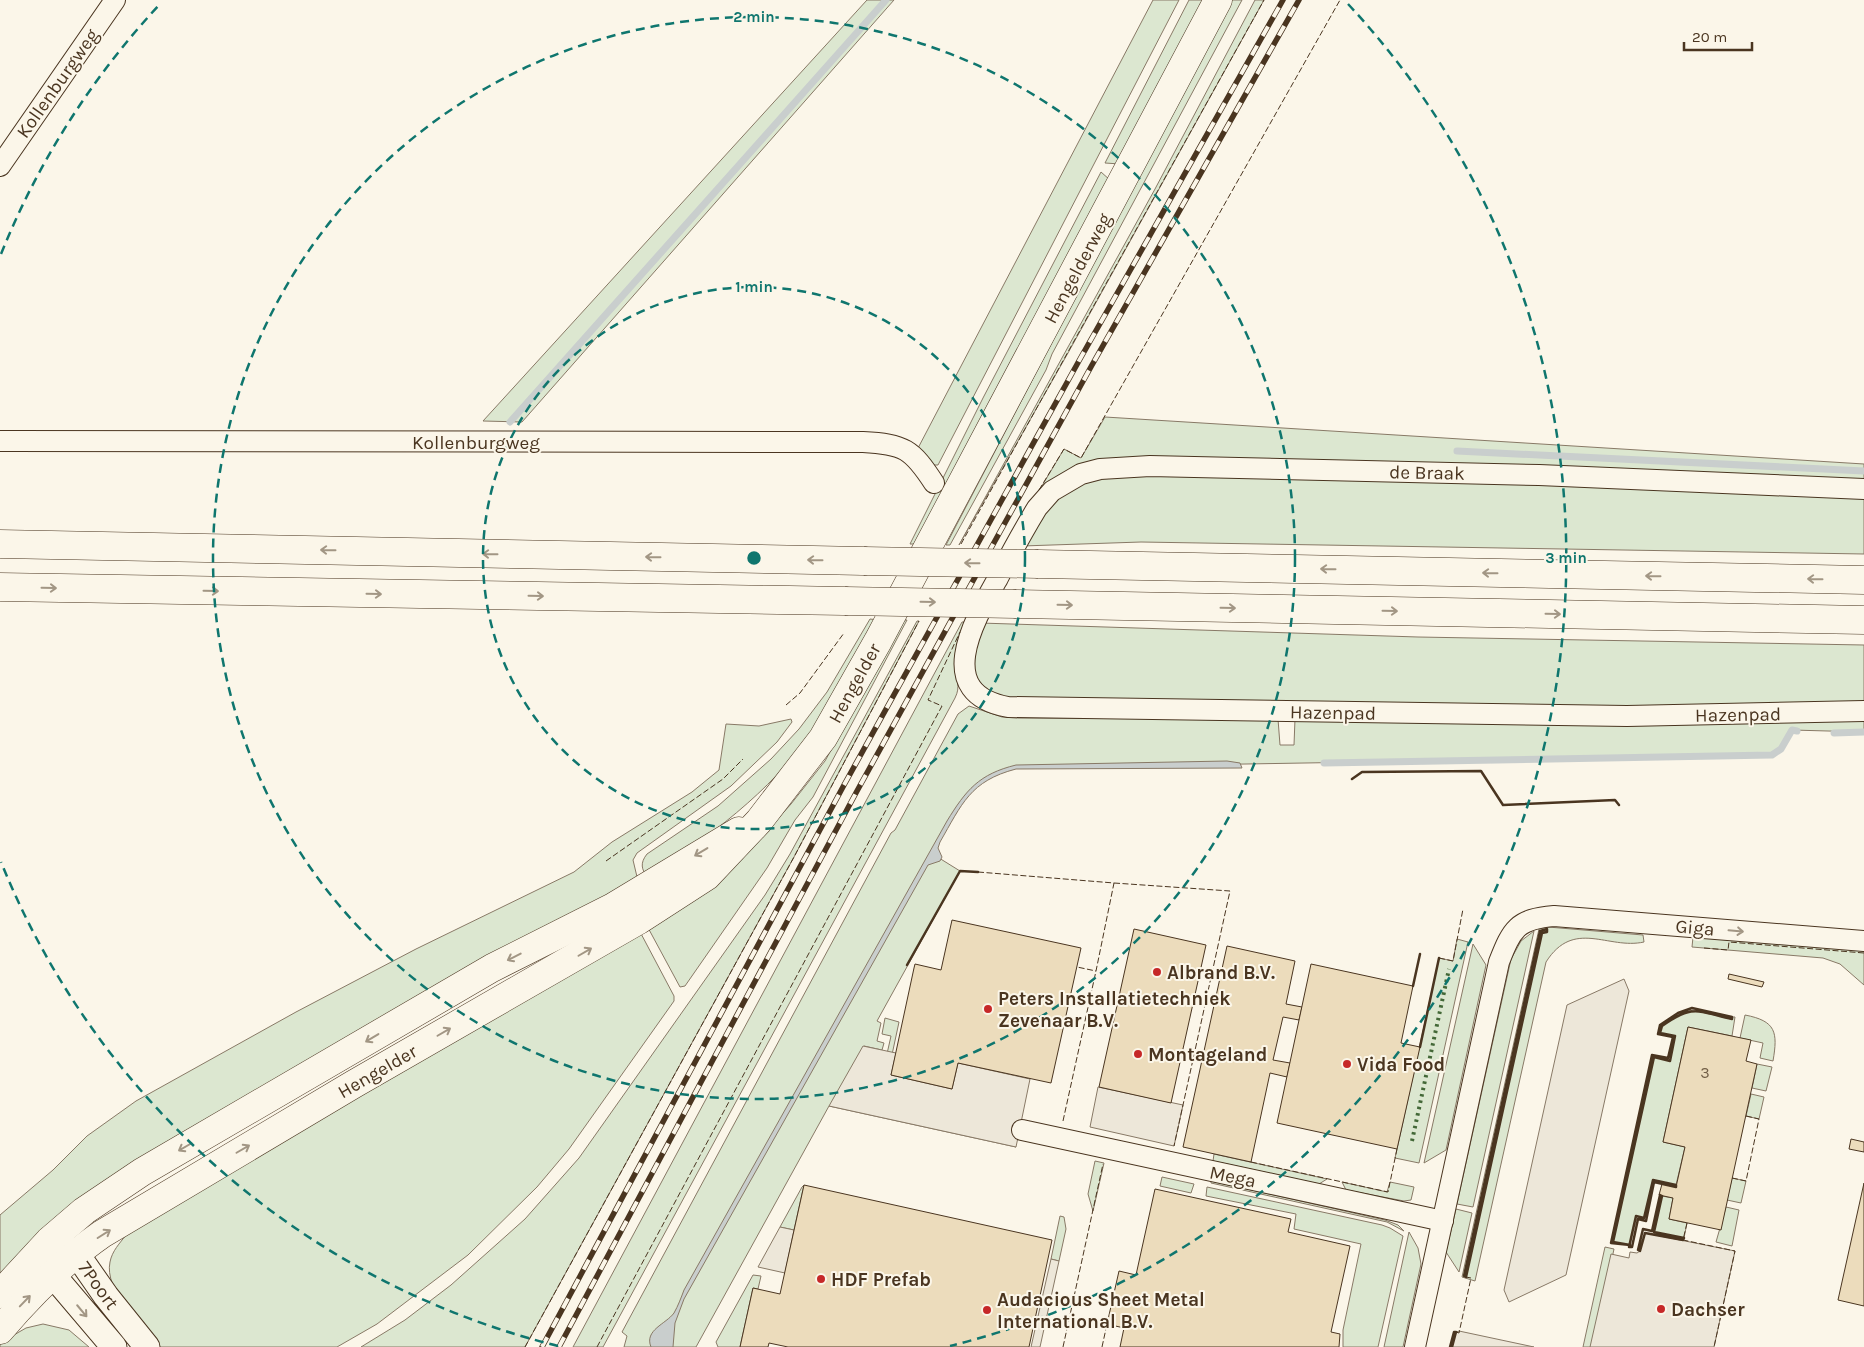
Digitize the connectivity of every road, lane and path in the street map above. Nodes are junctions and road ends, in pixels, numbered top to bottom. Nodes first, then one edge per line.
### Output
1 (115, 0) edge
2 (1218, 0) edge
3 (0, 166) edge
4 (0, 441) edge
5 (934, 483) dead end
6 (1864, 490) edge
7 (934, 536) joint
8 (1019, 538) joint
9 (0, 544) edge
10 (1864, 580) edge
11 (0, 587) edge
12 (1864, 620) edge
13 (1864, 711) edge
14 (759, 821) junction
15 (1864, 941) edge
16 (1022, 1130) dead end
17 (1443, 1221) junction
18 (49, 1241) junction
19 (76, 1252) junction
20 (52, 1274) junction
21 (0, 1294) edge
22 (0, 1330) edge
23 (114, 1347) edge
24 (147, 1347) edge
25 (1415, 1347) edge

1 - 3 street, Kollenburgweg
2 - 7 main road, Hengelderweg
4 - 5 street, Kollenburgweg
6 - 8 street, de Braak
7 - 14 main road, Hengelder
8 - 13 street, Hazenpad
10 -> 9 main road, bridge
11 -> 12 main road, bridge
14 -> 18 main road, Hengelder
19 -> 14 main road, Hengelder
17 -> 15 street, Giga
16 - 17 street, Mega
17 - 25 street
18 - 19 street, 7Poort
18 - 20 street, 7Poort
18 - 21 main road, Hengelder
19 - 20 main road, Hengelder
19 - 24 street, 7Poort
22 -> 20 main road, Hengelder
20 -> 23 street, 7Poort

